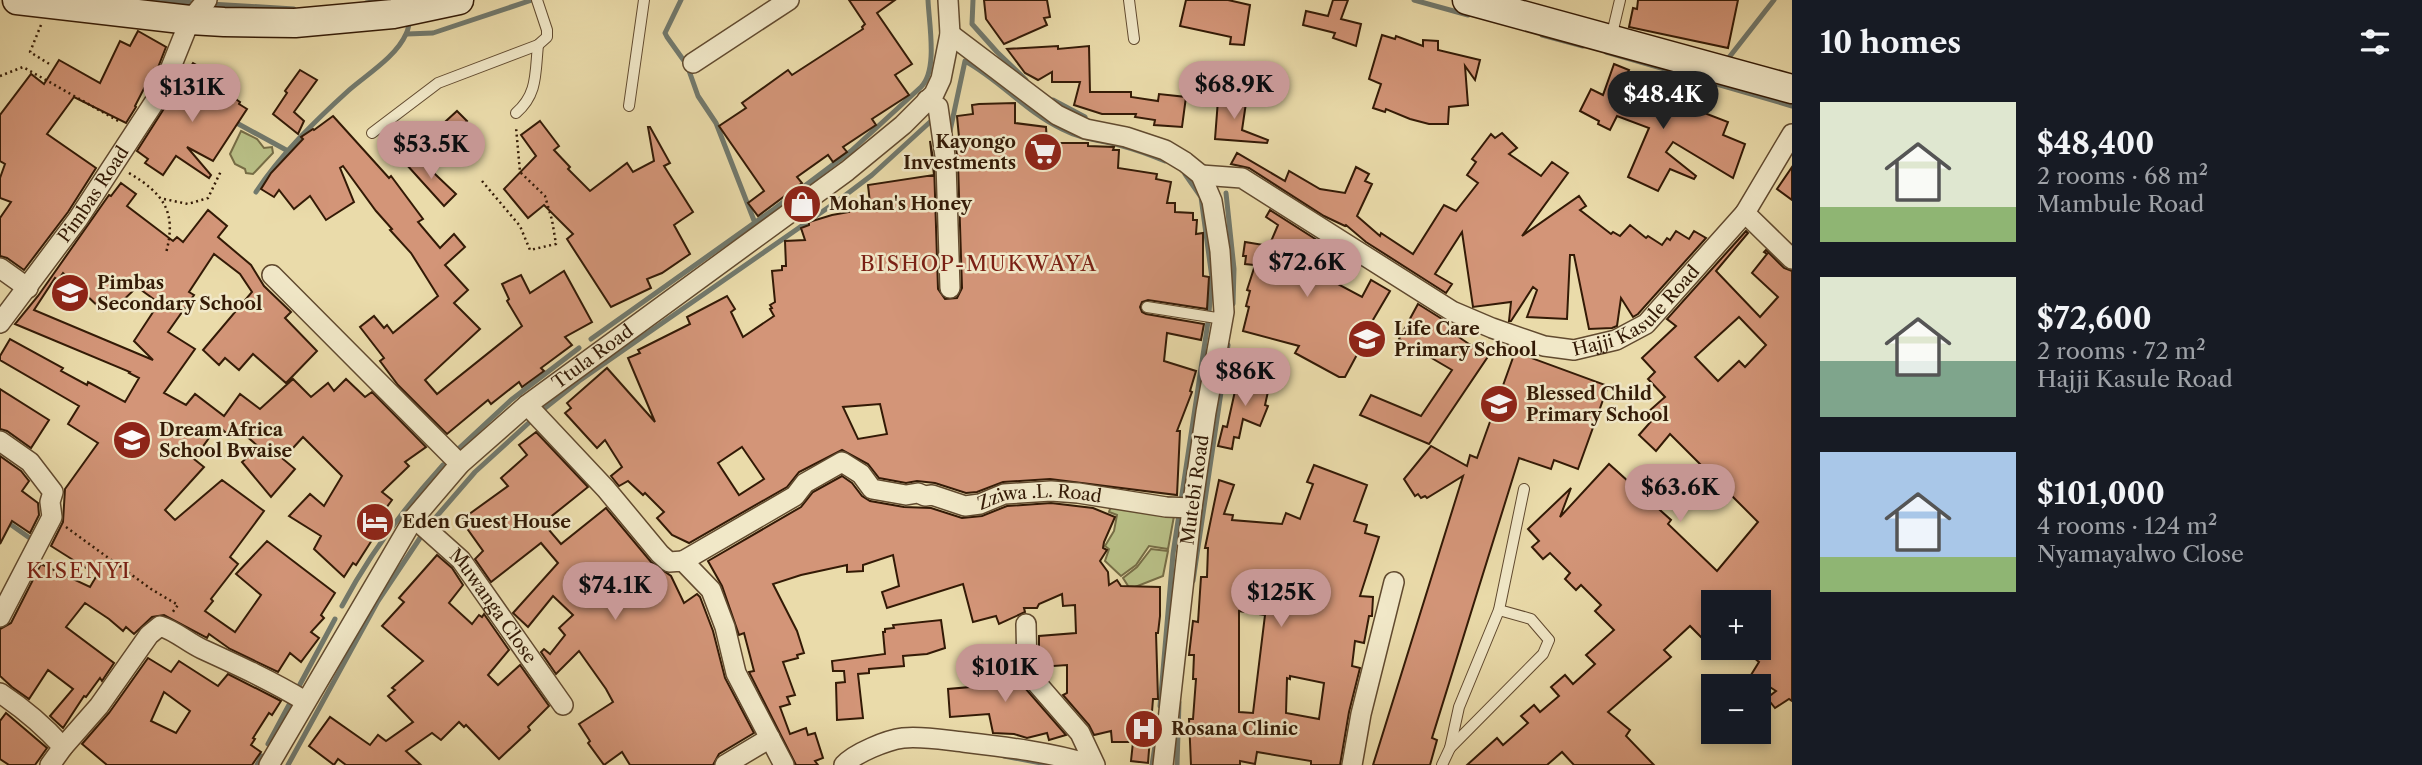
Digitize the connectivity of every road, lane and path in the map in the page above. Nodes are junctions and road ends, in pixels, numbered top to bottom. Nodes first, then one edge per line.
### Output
1 (17, 0) edge
2 (537, 0) edge
3 (644, 0) edge
4 (789, 0) edge
5 (948, 0) edge
6 (1129, 0) edge
7 (1467, 0) edge
8 (1620, 0) edge
9 (50, 3) junction
10 (446, 3) edge
11 (198, 10) edge
12 (950, 34) junction
13 (1134, 39) dead end
14 (1611, 39) junction
15 (538, 45) junction
16 (693, 63) dead end
17 (51, 65) dead end
18 (0, 76) edge
19 (1792, 89) edge
20 (927, 100) junction
21 (629, 106) dead end
22 (516, 113) joint
23 (136, 130) junction
24 (372, 133) dead end
25 (1792, 134) edge
26 (115, 164) junction
27 (221, 171) dead end
28 (1200, 175) junction
29 (482, 181) dead end
30 (164, 199) junction
31 (1745, 213) junction
32 (166, 253) dead end
33 (1792, 259) edge
34 (0, 268) edge
35 (272, 275) dead end
36 (28, 288) junction
37 (950, 288) dead end
38 (1147, 307) dead end
39 (1223, 319) junction
40 (0, 324) edge
41 (527, 405) junction
42 (0, 441) edge
43 (460, 464) junction
44 (1524, 489) dead end
45 (1192, 508) junction
46 (52, 517) junction
47 (414, 518) junction
48 (683, 561) junction
49 (1394, 582) dead end
50 (1499, 610) junction
51 (0, 617) edge
52 (1026, 624) dead end
53 (160, 626) junction
54 (0, 693) edge
55 (305, 701) junction
56 (563, 705) dead end
57 (770, 738) junction
58 (63, 747) junction
59 (1450, 748) junction
60 (50, 765) edge
61 (269, 765) edge
62 (725, 765) edge
63 (784, 765) edge
64 (844, 765) edge
65 (1094, 765) edge
66 (1163, 765) edge
67 (1352, 765) edge
68 (1443, 765) edge

1 - 9 street
2 - 15 lane
3 - 21 lane
4 - 16 street
5 - 12 street, Ttula Road
6 - 13 lane
7 - 14 street
8 - 14 lane
9 - 11 street
9 - 17 path
10 - 11 street
11 - 23 street, Pimbas Road
12 - 20 street, Ttula Road
12 - 28 street
14 - 19 street
15 - 22 lane
15 - 24 lane
18 - 23 path
20 - 37 street
20 - 41 street, Ttula Road
22 - 29 path
23 - 26 street, Pimbas Road
25 - 31 street, Hajji Kasule Road
26 - 30 path
26 - 36 street, Pimbas Road
27 - 30 path
28 - 31 street, Hajji Kasule Road
28 - 39 street, Mutebi Road
30 - 32 path
31 - 33 street
34 - 36 street
35 - 43 street
36 - 40 street, Pimbas Road
38 - 39 lane
39 - 45 street, Mutebi Road
41 - 43 street, Ttula Road
41 - 48 street
42 - 46 street
43 - 47 street, Ttula Road
44 - 50 lane
45 - 48 street, Zziwa .L. Road
45 - 66 street, Mutebi Road
46 - 51 street
46 - 53 path
47 - 55 street, Ttula Road
47 - 56 street, Muwanga Close
48 - 57 street
49 - 67 street
50 - 59 lane
50 - 59 lane
52 - 65 street
53 - 55 street
53 - 58 street
54 - 58 street
55 - 61 street, Ttula Road
57 - 62 street
57 - 63 street
58 - 60 street
59 - 68 lane
64 - 65 street

